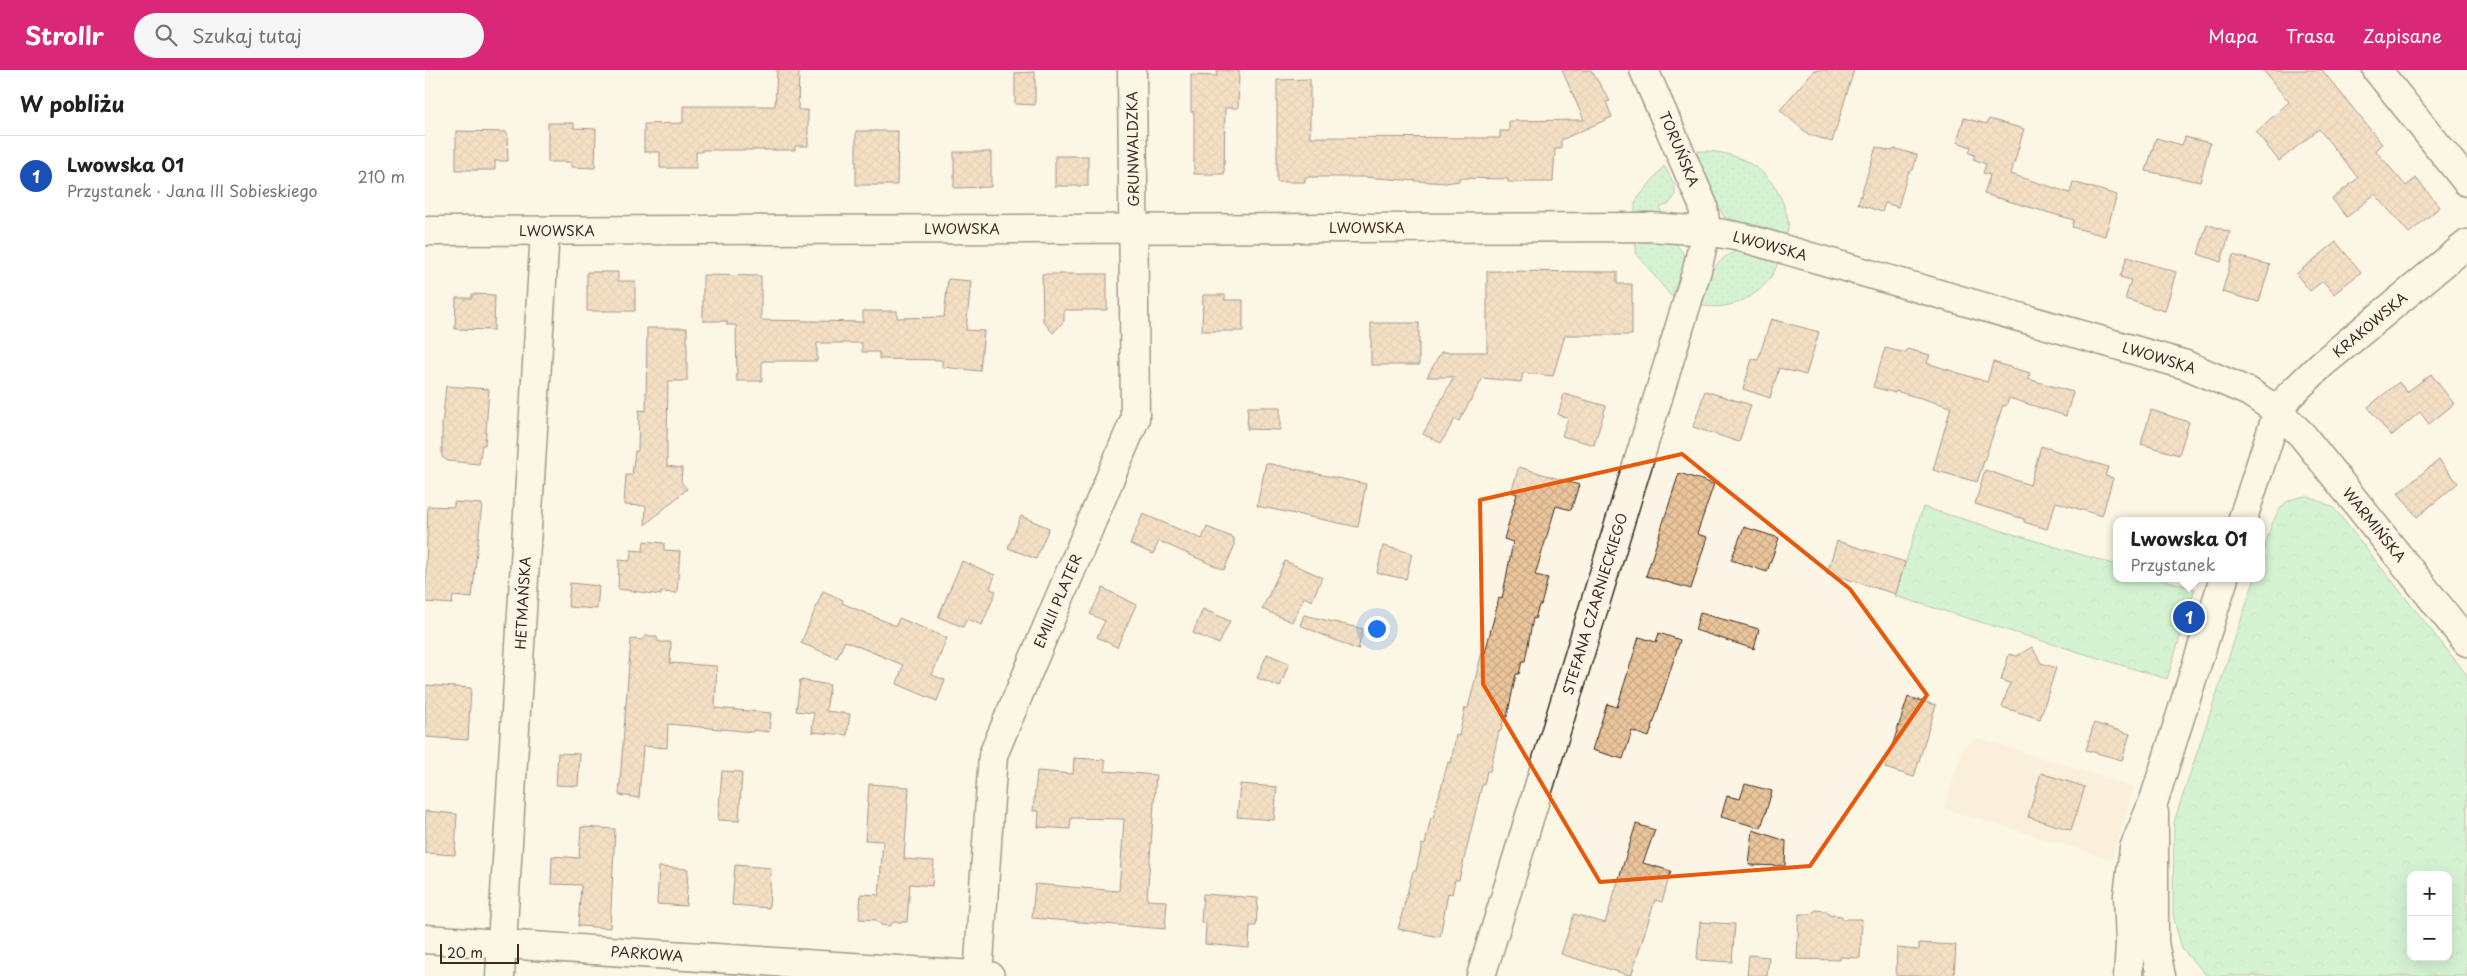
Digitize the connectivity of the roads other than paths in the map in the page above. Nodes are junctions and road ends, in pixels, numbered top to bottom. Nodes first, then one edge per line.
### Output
1 (1132, 70) edge
2 (1644, 70) edge
3 (2377, 70) edge
4 (2467, 182) edge
5 (1134, 229) junction
6 (545, 230) junction
7 (1706, 231) junction
8 (425, 232) edge
9 (2467, 244) edge
10 (2278, 411) junction
11 (2243, 517) edge
12 (2223, 582) edge
13 (2467, 642) edge
14 (2154, 800) junction
15 (425, 939) edge
16 (502, 944) junction
17 (500, 976) edge
18 (978, 976) edge
19 (990, 976) edge
20 (1481, 976) edge
21 (2128, 976) edge
22 (2161, 976) edge

1 - 5 street, GRUNWALDZKA
2 - 7 street, TORUŃSKA
3 - 4 street
5 - 6 street, LWOWSKA
5 - 7 street, LWOWSKA
5 - 18 street, EMILII PLATER
6 - 8 street, LWOWSKA
6 - 16 street, HETMAŃSKA
7 - 10 street, LWOWSKA
7 - 20 street, STEFANA CZARNIECKIEGO
9 - 10 street, KRAKOWSKA
10 - 11 street, KRAKOWSKA
10 - 13 street, WARMIŃSKA
12 - 14 street
14 - 21 street
14 - 22 street
15 - 16 street, PARKOWA
16 - 17 street, HETMAŃSKA
16 - 18 street, PARKOWA
18 - 19 street, PARKOWA

